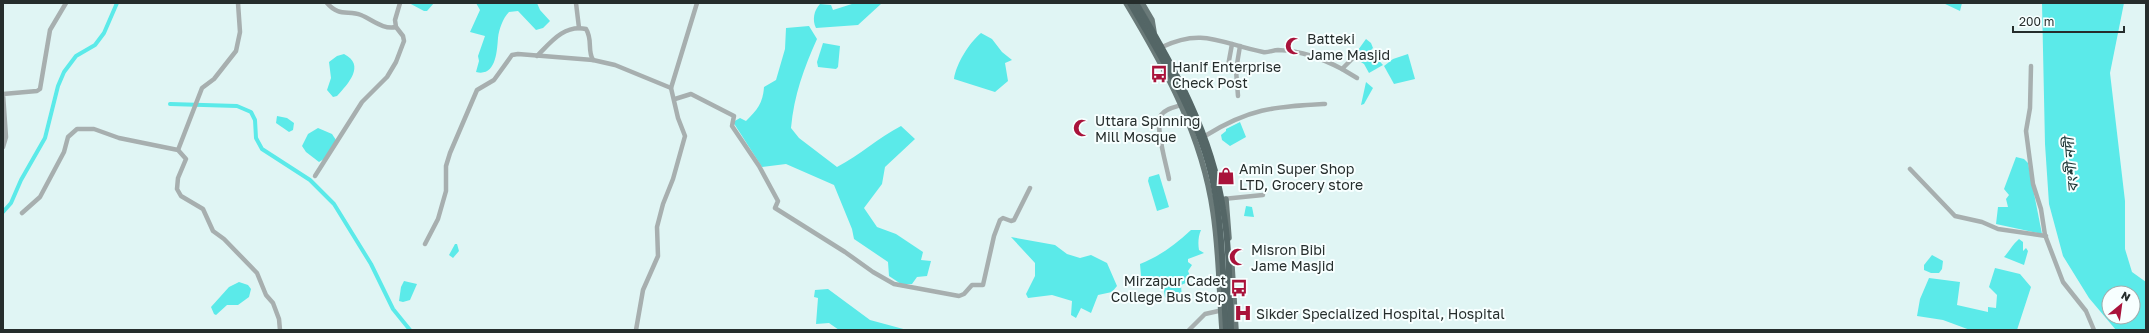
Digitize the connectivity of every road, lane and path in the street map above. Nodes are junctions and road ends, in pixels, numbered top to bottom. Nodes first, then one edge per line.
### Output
1 (66, 3) edge
2 (238, 3) edge
3 (327, 3) edge
4 (400, 3) edge
5 (576, 3) edge
6 (697, 3) edge
7 (1126, 3) edge
8 (1130, 3) edge
9 (1136, 3) edge
10 (1142, 3) edge
11 (396, 27) junction
12 (579, 28) junction
13 (1148, 33) junction
14 (1232, 44) junction
15 (1240, 46) junction
16 (1162, 47) junction
17 (536, 56) junction
18 (1352, 59) dead end
19 (593, 60) junction
20 (2031, 66) dead end
21 (1236, 70) junction
22 (1342, 70) junction
23 (1250, 71) dead end
24 (1357, 78) dead end
25 (672, 88) junction
26 (1238, 96) dead end
27 (675, 99) junction
28 (1183, 104) junction
29 (1325, 104) dead end
30 (1205, 136) junction
31 (3, 147) edge
32 (178, 150) junction
33 (1910, 169) dead end
34 (315, 176) dead end
35 (1169, 179) dead end
36 (1030, 188) dead end
37 (1263, 195) dead end
38 (1224, 199) junction
39 (22, 213) dead end
40 (2046, 236) junction
41 (425, 244) dead end
42 (1222, 310) junction
43 (280, 330) edge
44 (636, 330) edge
45 (1189, 330) edge
46 (1222, 330) edge
47 (1226, 330) edge
48 (1231, 330) edge
49 (1236, 330) edge
50 (2094, 330) edge

1 - 31 street
2 - 32 street
3 - 11 street
4 - 11 street
5 - 12 street
6 - 25 street
7 - 13 main road
8 - 13 highway
9 - 13 highway
10 - 13 main road
11 - 34 street
12 - 17 street
12 - 19 street
13 - 16 highway
13 - 28 highway
14 - 15 street
14 - 16 street
14 - 21 street
15 - 21 street
15 - 22 street
16 - 30 highway
17 - 19 street
17 - 41 street
18 - 22 street
19 - 25 street
20 - 40 street
21 - 23 street
21 - 26 street
22 - 24 street
25 - 27 street
27 - 36 street
27 - 44 street
28 - 35 street
28 - 42 highway
29 - 30 street
30 - 38 highway
32 - 39 street
32 - 43 street
33 - 40 street
37 - 38 street
38 - 48 highway
38 - 49 main road
40 - 50 street
42 - 45 street
42 - 46 main road
42 - 47 highway

